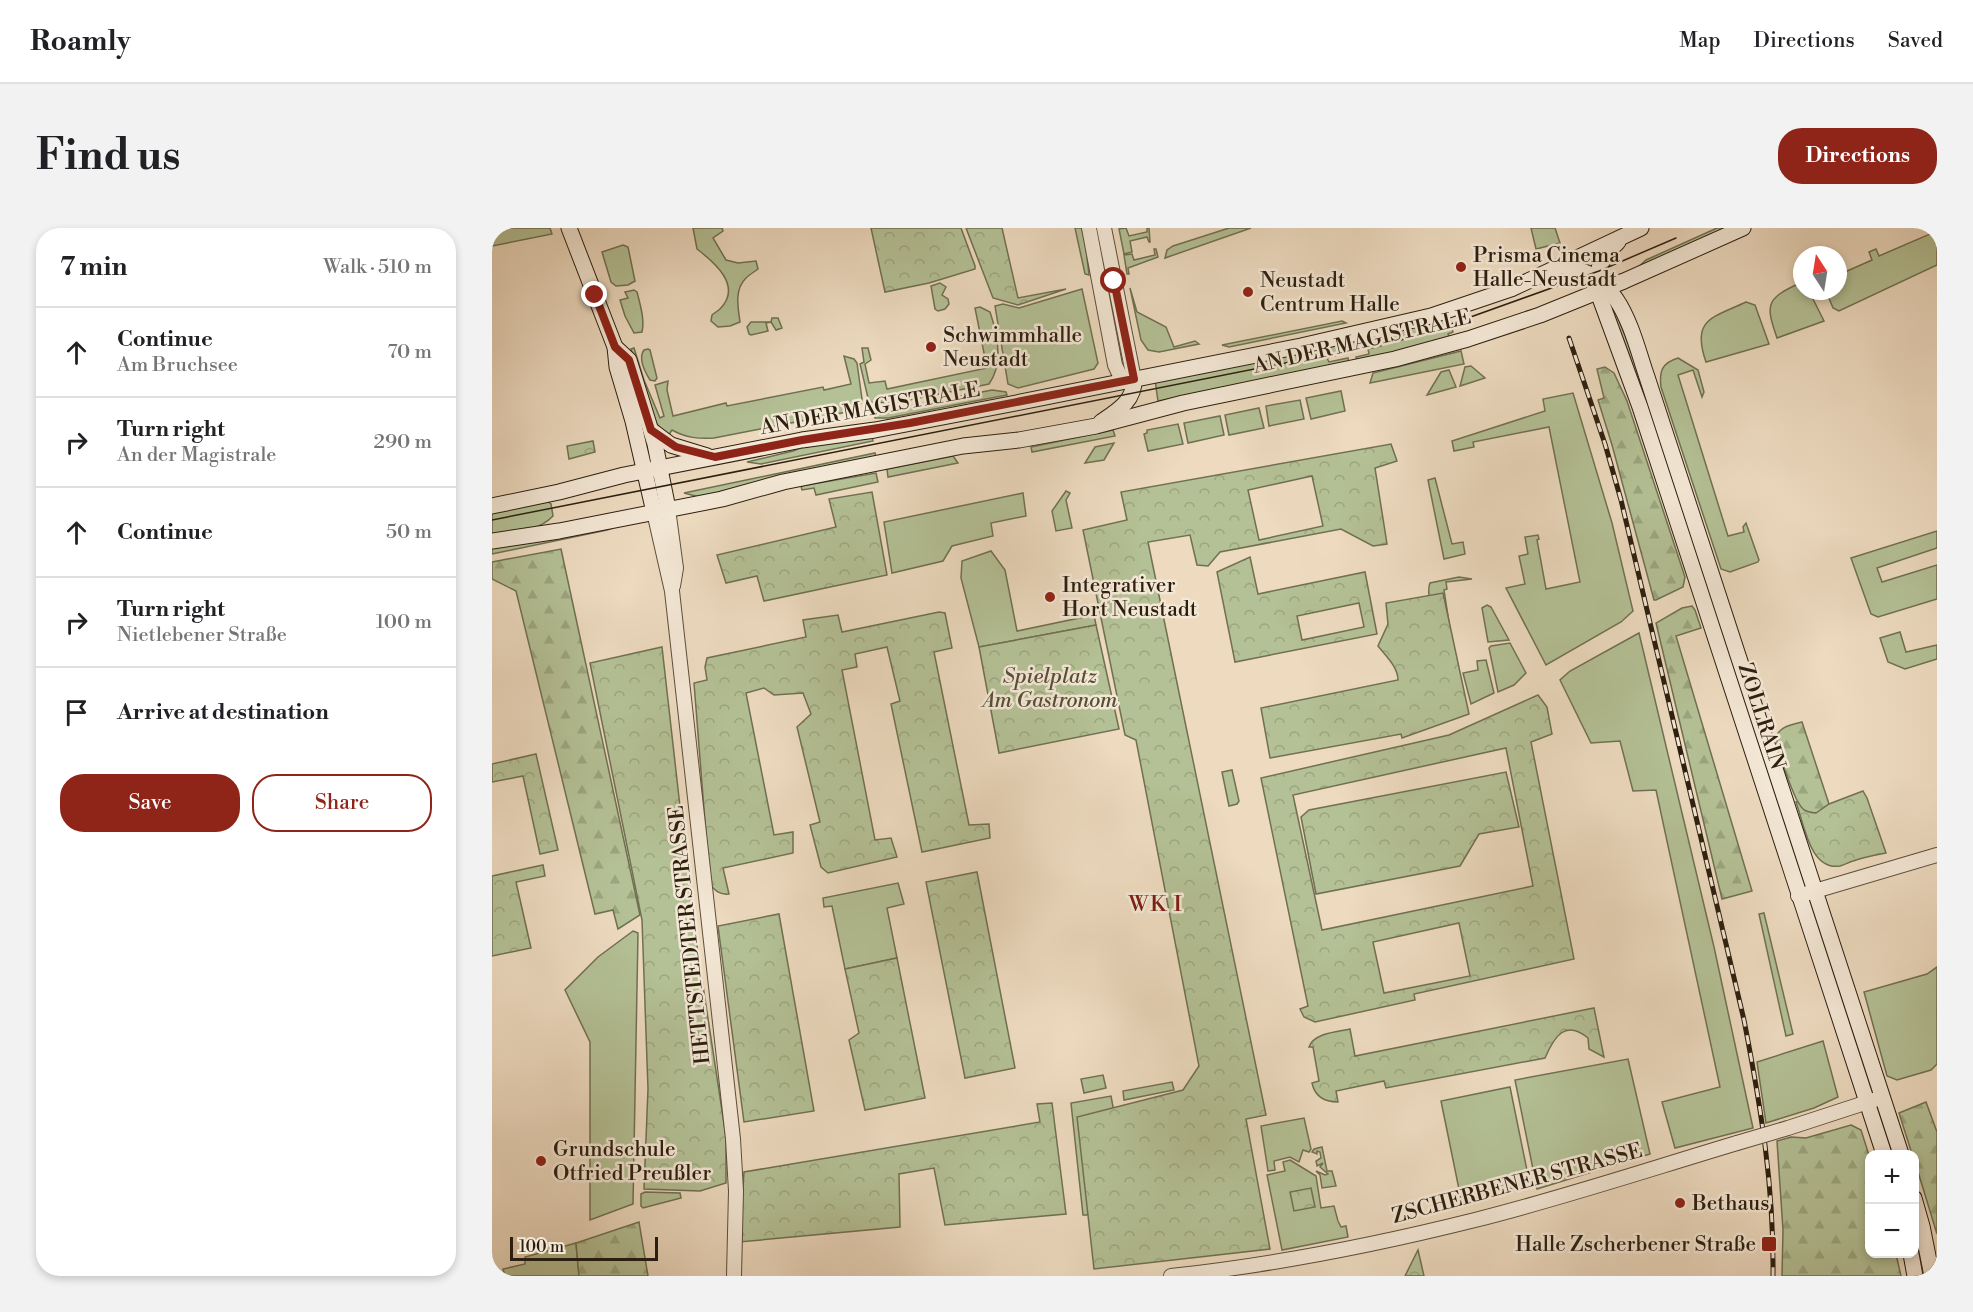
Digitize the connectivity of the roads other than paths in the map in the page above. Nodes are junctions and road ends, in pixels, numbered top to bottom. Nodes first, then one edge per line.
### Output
1 (569, 228) edge
2 (1089, 228) edge
3 (1104, 228) edge
4 (1743, 228) edge
5 (1635, 230) edge
6 (1562, 266) junction
7 (1624, 281) junction
8 (1602, 286) junction
9 (1620, 303) junction
10 (615, 347) junction
11 (1130, 385) junction
12 (1166, 408) junction
13 (1096, 426) junction
14 (651, 430) junction
15 (709, 458) junction
16 (652, 470) junction
17 (663, 486) junction
18 (492, 506) edge
19 (661, 510) junction
20 (492, 542) edge
21 (1937, 855) edge
22 (1815, 891) junction
23 (1798, 896) junction
24 (1882, 1097) junction
25 (1866, 1102) junction
26 (1882, 1150) edge
27 (1899, 1150) edge
28 (1916, 1204) edge
29 (1912, 1258) edge
30 (734, 1276) edge
31 (1171, 1276) edge
32 (1915, 1276) edge
33 (1932, 1276) edge

1 - 10 main road
2 - 11 street
3 - 11 street
4 - 7 main road, AN DER MAGISTRALE
5 - 6 main road, AN DER MAGISTRALE
5 - 8 main road, AN DER MAGISTRALE
6 - 8 main road
6 - 11 main road, AN DER MAGISTRALE
7 - 8 main road, AN DER MAGISTRALE
7 - 9 main road
8 - 9 main road, ZOLLRAIN
8 - 12 main road, AN DER MAGISTRALE
8 - 23 main road, ZOLLRAIN
9 - 22 main road, ZOLLRAIN
10 - 14 main road
10 - 16 main road
11 - 12 main road
11 - 13 main road, AN DER MAGISTRALE
11 - 15 main road, AN DER MAGISTRALE
12 - 13 main road, AN DER MAGISTRALE
13 - 19 main road, AN DER MAGISTRALE
14 - 15 main road
14 - 16 main road
15 - 16 main road, AN DER MAGISTRALE
15 - 17 main road
16 - 17 main road
16 - 18 main road, AN DER MAGISTRALE
16 - 19 main road
17 - 19 main road
19 - 20 main road, AN DER MAGISTRALE
19 - 30 street, HETTSTEDTER STRASSE
21 - 22 street
22 - 23 street
22 - 24 main road, ZOLLRAIN
23 - 25 main road, ZOLLRAIN
24 - 25 street, ZSCHERBENER STRASSE
24 - 27 main road, ZOLLRAIN
25 - 26 main road, ZOLLRAIN
25 - 31 street, ZSCHERBENER STRASSE, bridge
28 - 33 main road
29 - 32 main road

